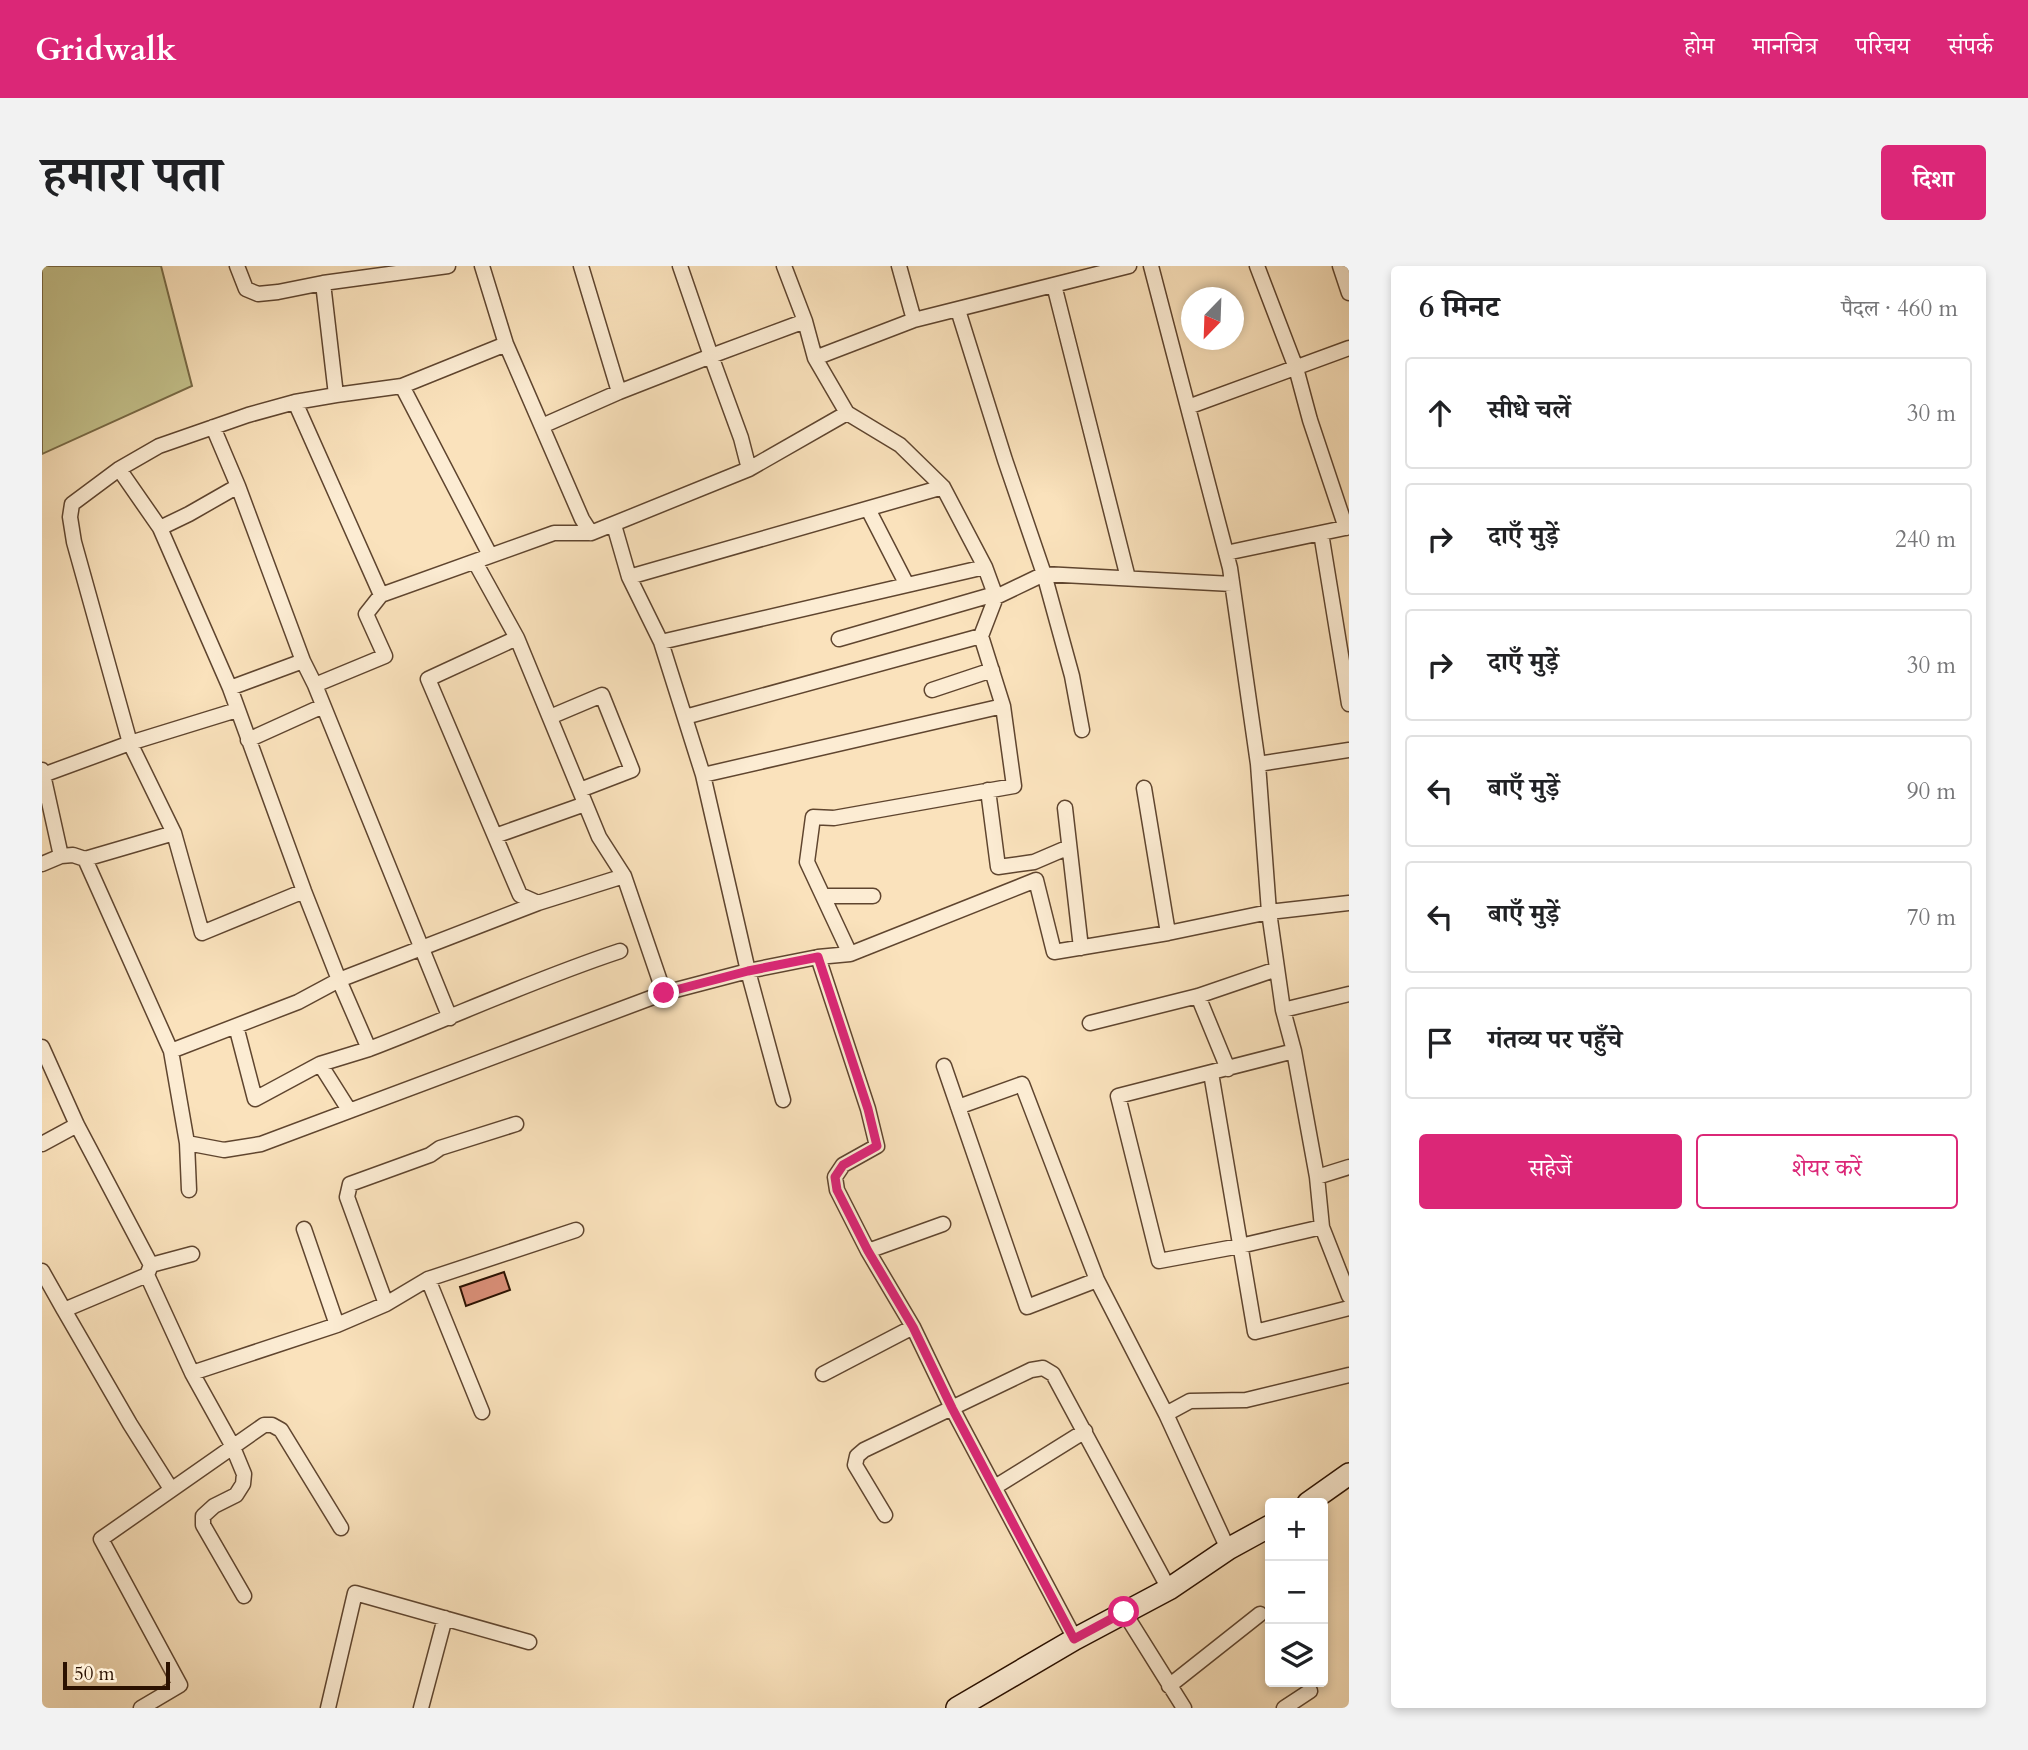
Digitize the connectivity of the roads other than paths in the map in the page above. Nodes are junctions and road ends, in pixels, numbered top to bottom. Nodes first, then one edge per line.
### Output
1 (237, 266) edge
2 (448, 266) edge
3 (482, 266) edge
4 (581, 266) edge
5 (680, 266) edge
6 (784, 266) edge
7 (899, 266) edge
8 (1129, 266) edge
9 (1151, 266) edge
10 (1257, 266) edge
11 (1340, 266) edge
12 (388, 270) edge
13 (323, 283) junction
14 (1054, 285) junction
15 (1349, 293) edge
16 (958, 310) junction
17 (914, 320) junction
18 (805, 321) junction
19 (506, 344) junction
20 (1349, 348) edge
21 (711, 356) junction
22 (815, 358) junction
23 (1296, 368) junction
24 (402, 387) junction
25 (619, 392) junction
26 (336, 395) junction
27 (295, 402) junction
28 (1188, 407) junction
29 (847, 413) junction
30 (542, 426) junction
31 (214, 427) junction
32 (119, 469) junction
33 (748, 469) junction
34 (238, 486) junction
35 (943, 488) junction
36 (868, 509) junction
37 (614, 525) junction
38 (160, 528) junction
39 (1348, 528) edge
40 (592, 533) junction
41 (1321, 533) junction
42 (1226, 552) junction
43 (490, 555) junction
44 (475, 562) junction
45 (985, 566) junction
46 (1044, 574) junction
47 (629, 577) junction
48 (1128, 578) junction
49 (1232, 584) junction
50 (907, 585) junction
51 (995, 595) junction
52 (381, 596) junction
53 (981, 636) junction
54 (517, 638) junction
55 (839, 639) dead end
56 (661, 642) junction
57 (303, 661) junction
58 (992, 670) junction
59 (315, 685) junction
60 (230, 688) junction
61 (932, 690) dead end
62 (1349, 704) edge
63 (323, 706) junction
64 (1003, 706) junction
65 (237, 710) junction
66 (550, 717) junction
67 (685, 717) junction
68 (1082, 730) dead end
69 (248, 740) junction
70 (130, 743) junction
71 (1349, 750) edge
72 (1258, 764) junction
73 (43, 773) edge
74 (703, 775) junction
75 (1144, 788) dead end
76 (988, 790) junction
77 (583, 797) junction
78 (1065, 808) dead end
79 (174, 833) junction
80 (495, 836) junction
81 (1069, 847) junction
82 (61, 856) junction
83 (85, 859) junction
84 (42, 864) edge
85 (624, 876) junction
86 (304, 891) junction
87 (823, 896) junction
88 (873, 896) dead end
89 (538, 903) junction
90 (1349, 903) edge
91 (1269, 912) junction
92 (1167, 933) junction
93 (1081, 948) junction
94 (421, 949) junction
95 (620, 951) dead end
96 (850, 954) junction
97 (818, 957) junction
98 (1277, 969) junction
99 (748, 971) junction
100 (339, 980) junction
101 (664, 993) junction
102 (1349, 995) edge
103 (1198, 996) junction
104 (1283, 1010) junction
105 (450, 1018) junction
106 (1090, 1023) dead end
107 (236, 1026) junction
108 (42, 1047) edge
109 (369, 1049) junction
110 (171, 1051) junction
111 (1294, 1051) junction
112 (320, 1065) junction
113 (944, 1066) dead end
114 (1228, 1069) junction
115 (1211, 1073) junction
116 (783, 1100) dead end
117 (958, 1107) junction
118 (349, 1110) junction
119 (516, 1124) dead end
120 (76, 1125) junction
121 (187, 1143) junction
122 (42, 1144) edge
123 (1349, 1167) edge
124 (1317, 1177) junction
125 (189, 1190) dead end
126 (943, 1223) dead end
127 (1322, 1227) junction
128 (304, 1229) dead end
129 (576, 1230) dead end
130 (1240, 1246) junction
131 (868, 1251) junction
132 (192, 1254) dead end
133 (149, 1270) junction
134 (42, 1271) edge
135 (428, 1279) junction
136 (1097, 1280) junction
137 (1349, 1296) edge
138 (386, 1304) junction
139 (1349, 1308) edge
140 (64, 1310) junction
141 (337, 1325) junction
142 (913, 1327) junction
143 (192, 1373) junction
144 (823, 1374) dead end
145 (1349, 1375) edge
146 (952, 1408) junction
147 (482, 1412) dead end
148 (1166, 1414) junction
149 (1085, 1431) junction
150 (232, 1445) junction
151 (1349, 1474) edge
152 (996, 1487) junction
153 (171, 1489) junction
154 (1315, 1498) edge
155 (885, 1514) dead end
156 (341, 1528) dead end
157 (1265, 1530) edge
158 (1228, 1549) junction
159 (1169, 1589) junction
160 (244, 1596) dead end
161 (1124, 1612) junction
162 (1260, 1614) dead end
163 (445, 1618) junction
164 (1074, 1639) junction
165 (529, 1642) dead end
166 (1170, 1686) junction
167 (1310, 1691) dead end
168 (141, 1708) edge
169 (328, 1708) edge
170 (421, 1708) edge
171 (957, 1708) edge
172 (1184, 1708) edge
173 (1284, 1708) edge

1 - 13 street
2 - 12 street
3 - 19 street
4 - 25 street
5 - 21 street
6 - 18 street
7 - 17 street
8 - 14 street
9 - 28 street
10 - 23 street
11 - 15 street
12 - 13 street
13 - 26 street
14 - 16 street
14 - 48 street
16 - 17 street
16 - 46 street
17 - 22 street
18 - 21 street
18 - 22 street
19 - 24 street
19 - 30 street
20 - 23 street
21 - 25 street
21 - 33 street
22 - 29 street
23 - 28 street
23 - 39 street
24 - 26 street
24 - 43 street
25 - 30 street
26 - 27 street
27 - 31 street
27 - 52 street
28 - 42 street
29 - 33 street
29 - 35 street
30 - 40 street
31 - 32 street
31 - 34 street
32 - 38 street
32 - 70 street
33 - 37 street
34 - 38 street
34 - 57 street
35 - 36 street
35 - 45 street
36 - 47 street
36 - 50 street
37 - 40 street
37 - 47 street
38 - 60 street
39 - 41 street
40 - 43 street
41 - 42 street
41 - 62 street
42 - 49 street
43 - 44 street
44 - 52 street
44 - 54 street
45 - 50 street
45 - 51 street
46 - 48 street
46 - 51 street
46 - 68 street
47 - 56 street
48 - 49 street
49 - 72 street
50 - 56 street
51 - 53 street
51 - 55 street
52 - 59 street
53 - 58 street
53 - 67 street
54 - 66 street
54 - 80 street
56 - 67 street
57 - 59 street
57 - 60 street
58 - 61 street
58 - 64 street
59 - 63 street
60 - 65 street
63 - 69 street
63 - 94 street
64 - 74 street
64 - 76 street
65 - 69 street
65 - 70 street
66 - 77 street
66 - 77 street
67 - 74 street
69 - 86 street
70 - 73 street
70 - 79 street
71 - 72 street
72 - 91 street
73 - 82 street
74 - 99 street
75 - 92 street
76 - 81 street
76 - 87 street
77 - 80 street
77 - 85 street
78 - 81 street
79 - 83 street
79 - 86 street
80 - 89 street
81 - 93 street
82 - 83 street
82 - 84 street
83 - 110 street
85 - 89 street
85 - 101 street
86 - 100 street
87 - 88 street
87 - 96 street
89 - 94 street
90 - 91 street
91 - 92 street
91 - 98 street
92 - 93 street
93 - 96 street
94 - 100 street
94 - 105 street
95 - 105 street
96 - 97 street
97 - 99 street
97 - 131 street
98 - 103 street
98 - 104 street
99 - 101 street
99 - 116 street
100 - 107 street
100 - 109 street
101 - 118 street
102 - 104 street
103 - 106 street
103 - 114 street
104 - 111 street
105 - 109 street
107 - 110 street
107 - 112 street
108 - 120 street
109 - 112 street
110 - 121 street
111 - 114 street
111 - 124 street
112 - 118 street
113 - 117 street
114 - 115 street
115 - 130 street
115 - 130 street
117 - 136 street
117 - 136 street
118 - 121 street
119 - 138 street
120 - 122 street
120 - 133 street
121 - 125 street
123 - 124 street
124 - 127 street
126 - 131 street
127 - 130 street
127 - 137 street
128 - 141 street
129 - 135 street
130 - 139 street
131 - 142 street
132 - 133 street
133 - 140 street
133 - 143 street
134 - 140 street
135 - 138 street
135 - 147 street
136 - 148 street
138 - 141 street
140 - 153 street
141 - 143 street
142 - 144 street
142 - 146 street
143 - 150 street
145 - 148 street
146 - 149 street
146 - 152 street
146 - 155 street
148 - 158 street
149 - 152 street
149 - 159 street
150 - 153 street
150 - 156 street
150 - 160 street
151 - 154 street
152 - 164 street
153 - 168 street
157 - 158 street
158 - 159 street
159 - 161 street
161 - 164 street
161 - 166 street
162 - 166 street
163 - 165 street
163 - 169 street
163 - 170 street
164 - 171 street
166 - 172 street
167 - 173 street

